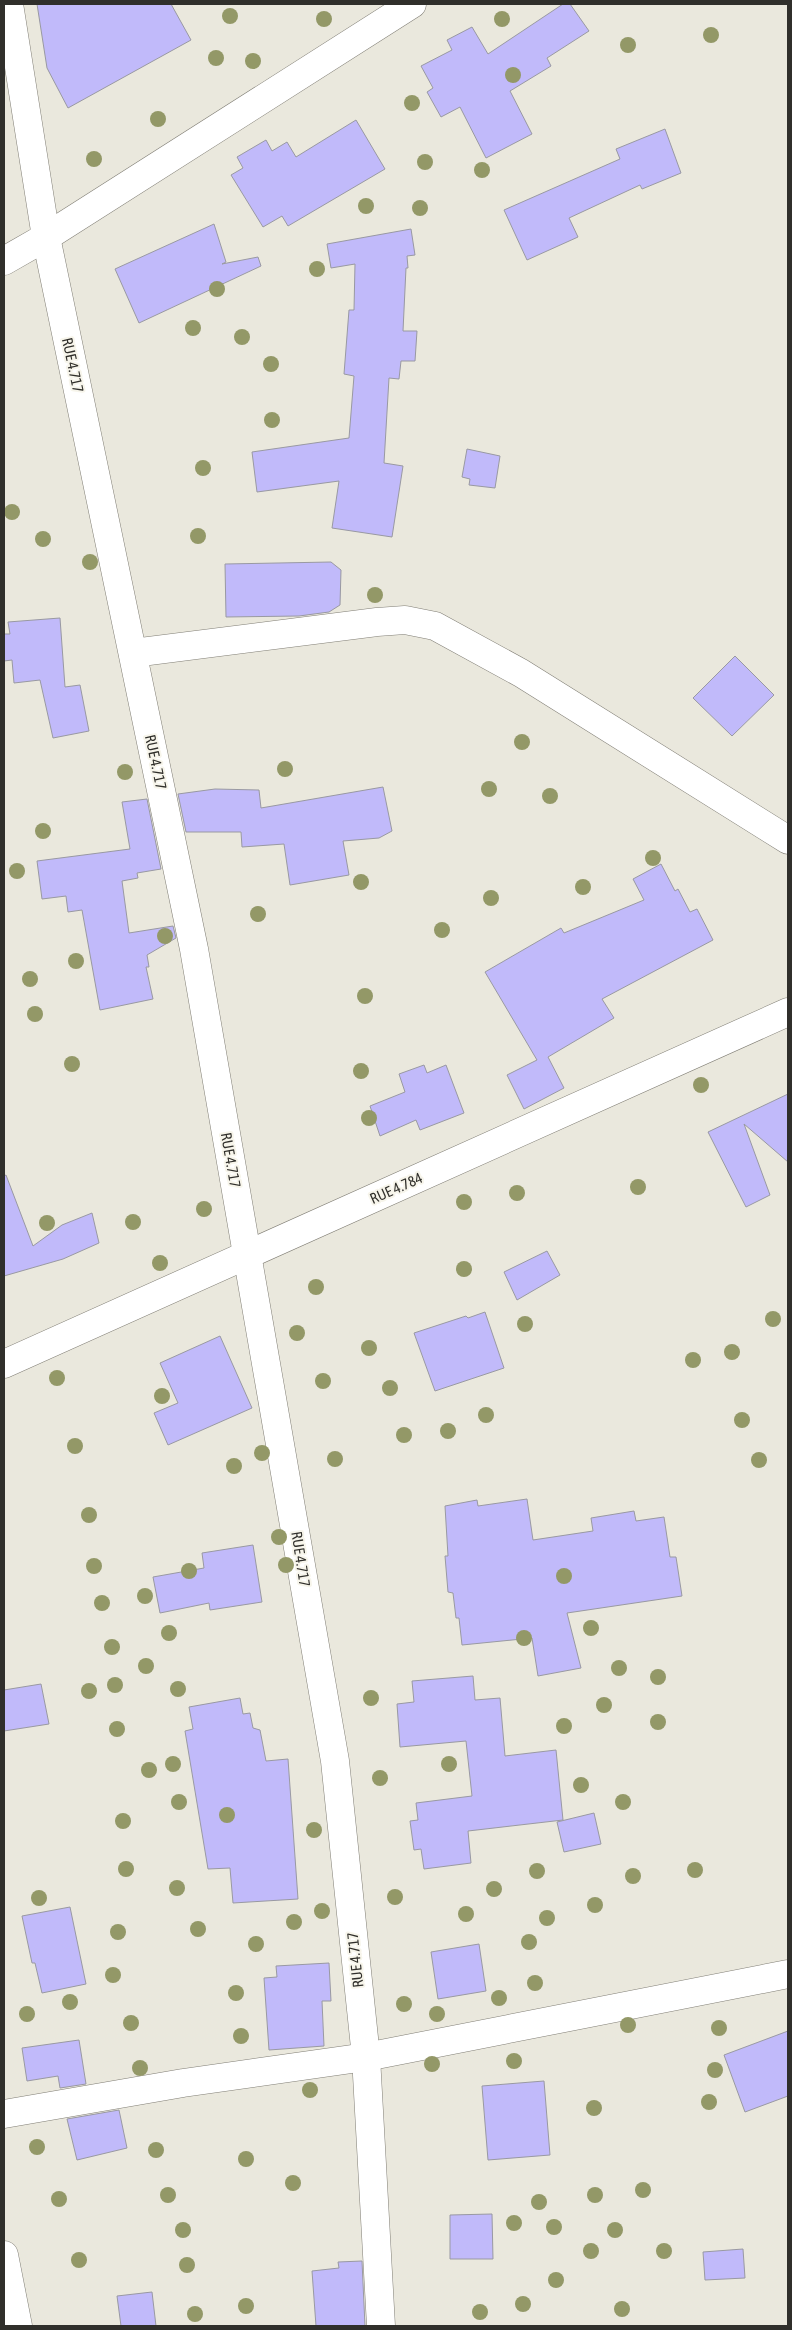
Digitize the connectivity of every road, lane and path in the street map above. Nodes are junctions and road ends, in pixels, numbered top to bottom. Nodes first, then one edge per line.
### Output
1 (9, 4) edge
2 (412, 4) edge
3 (46, 237) junction
4 (4, 261) edge
5 (133, 653) junction
6 (788, 840) edge
7 (788, 1012) edge
8 (248, 1254) junction
9 (4, 1364) edge
10 (788, 1974) edge
11 (366, 2057) junction
12 (4, 2114) edge
13 (4, 2255) edge
14 (18, 2326) edge
15 (380, 2326) edge

1 - 3 street, RUE 4.717
2 - 3 street
3 - 4 street
3 - 5 street, RUE 4.717
5 - 6 street
5 - 8 street, RUE 4.717
7 - 8 street, RUE 4.784
8 - 9 street, RUE 4.784
8 - 11 street, RUE 4.717
10 - 11 street
11 - 12 street
11 - 15 street, RUE 4.717
13 - 14 street

